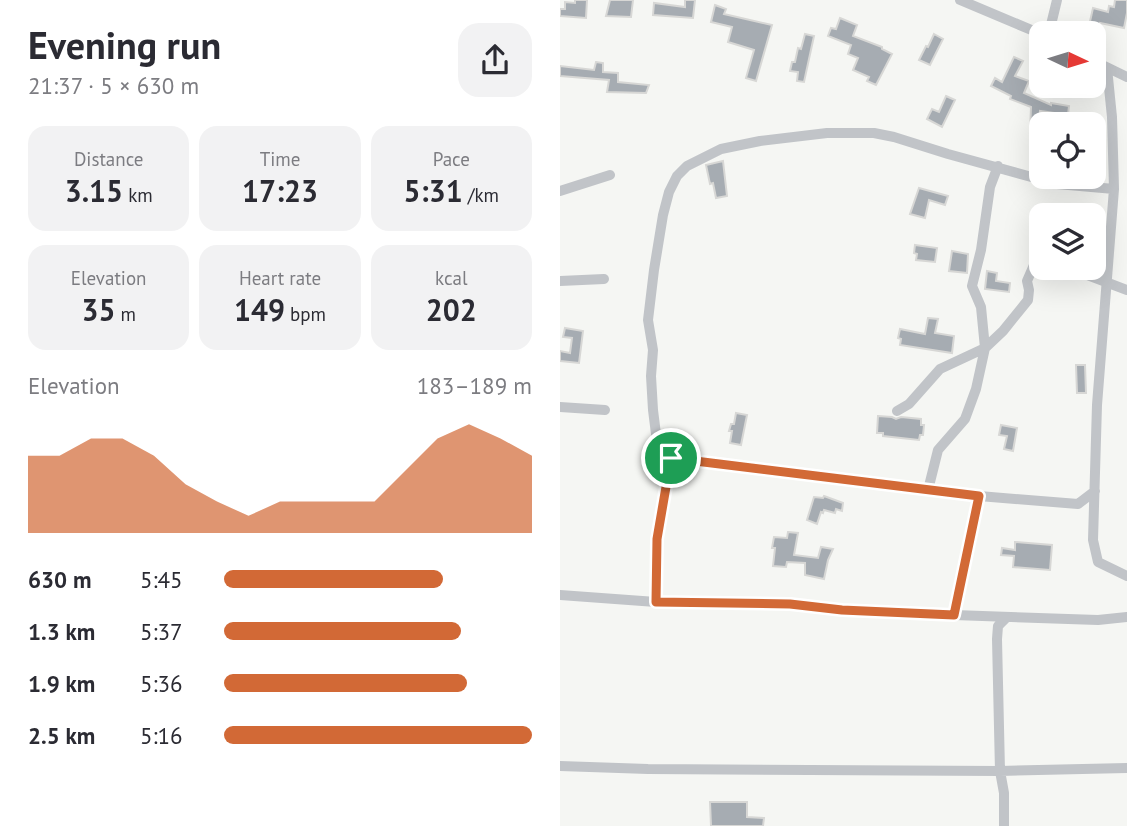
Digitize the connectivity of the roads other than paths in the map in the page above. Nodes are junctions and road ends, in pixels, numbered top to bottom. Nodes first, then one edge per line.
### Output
1 (960, 0) edge
2 (1057, 0) edge
3 (1052, 21) edge
4 (1029, 29) edge
5 (1107, 68) joint
6 (1127, 77) edge
7 (998, 166) junction
8 (610, 175) dead end
9 (1114, 189) junction
10 (560, 191) edge
11 (1029, 275) edge
12 (604, 279) dead end
13 (1101, 280) edge
14 (560, 281) edge
15 (1106, 282) junction
16 (1127, 290) edge
17 (985, 348) junction
18 (560, 407) edge
19 (604, 410) dead end
20 (897, 411) dead end
21 (671, 458) junction
22 (928, 490) junction
23 (1095, 491) junction
24 (979, 496) junction
25 (1127, 576) edge
26 (560, 596) edge
27 (656, 602) junction
28 (954, 615) junction
29 (1006, 617) junction
30 (1127, 617) edge
31 (560, 766) edge
32 (1127, 768) edge
33 (1000, 771) junction
34 (1004, 826) edge

1 - 4 street
2 - 3 street
5 - 6 street
5 - 9 street
7 - 9 street
7 - 17 street
7 - 21 street
8 - 10 street
9 - 15 street
11 - 17 street
12 - 14 street
13 - 15 street
15 - 16 street
15 - 23 street
17 - 20 street
17 - 22 street
18 - 19 street
21 - 22 street
21 - 27 street
22 - 24 street
23 - 24 street
23 - 25 street
24 - 28 street
26 - 27 street
27 - 28 street
28 - 29 street
29 - 30 street
29 - 33 street
31 - 33 street
32 - 33 street
33 - 34 street

